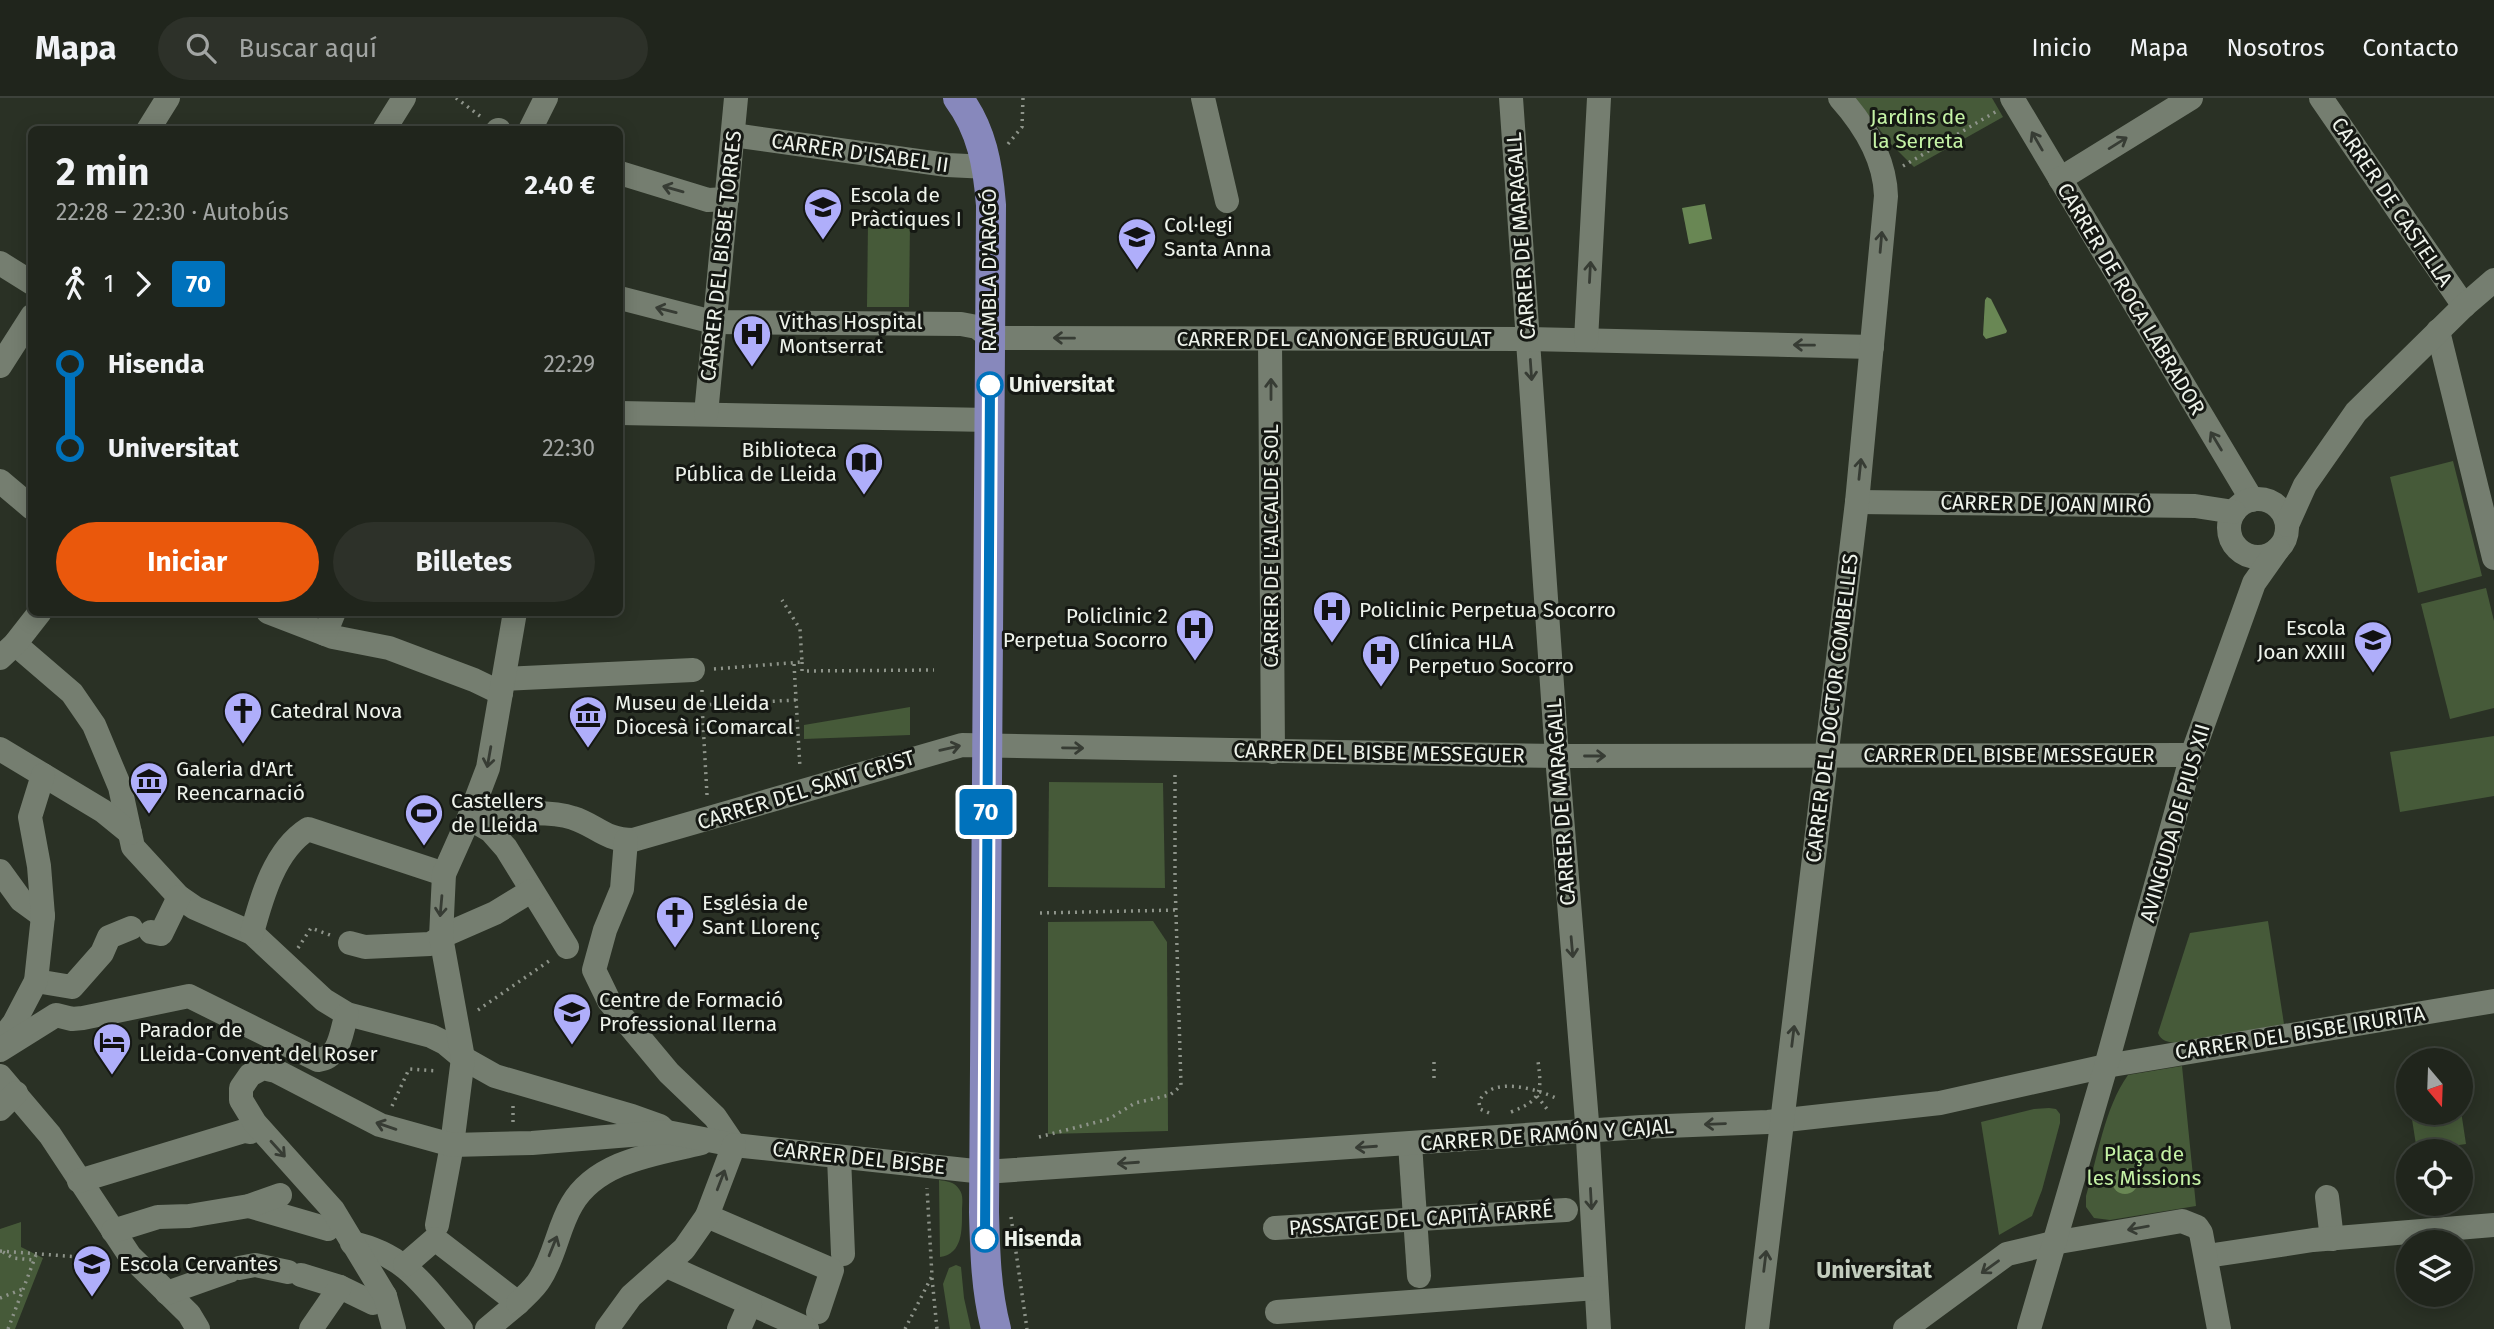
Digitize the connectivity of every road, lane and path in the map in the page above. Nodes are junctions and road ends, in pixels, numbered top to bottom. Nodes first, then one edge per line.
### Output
1 (167, 98) edge
2 (404, 98) edge
3 (456, 98) edge
4 (546, 98) edge
5 (736, 98) edge
6 (958, 98) edge
7 (1203, 98) edge
8 (1599, 98) edge
9 (1840, 98) edge
10 (2191, 98) edge
11 (2321, 98) edge
12 (2013, 100) edge
13 (1511, 102) edge
14 (150, 126) edge
15 (386, 126) edge
16 (495, 126) edge
17 (532, 126) edge
18 (733, 135) junction
19 (988, 167) junction
20 (623, 174) edge
21 (1884, 177) junction
22 (2060, 179) junction
23 (727, 199) junction
24 (1227, 201) dead end
25 (0, 263) edge
26 (28, 280) edge
27 (2494, 280) edge
28 (623, 299) edge
29 (2464, 306) junction
30 (28, 322) edge
31 (713, 322) junction
32 (2438, 331) junction
33 (991, 338) junction
34 (1529, 339) junction
35 (1270, 340) junction
36 (1586, 340) junction
37 (1872, 347) junction
38 (0, 366) edge
39 (623, 413) edge
40 (706, 414) junction
41 (990, 420) junction
42 (0, 481) edge
43 (2305, 485) junction
44 (1857, 502) junction
45 (2250, 504) junction
46 (28, 505) edge
47 (2287, 525) junction
48 (2278, 549) junction
49 (2244, 554) junction
50 (2494, 558) edge
51 (2254, 583) junction
52 (782, 600) dead end
53 (37, 616) edge
54 (291, 616) edge
55 (514, 616) edge
56 (330, 623) edge
57 (8, 651) edge
58 (802, 662) junction
59 (794, 663) junction
60 (693, 670) joint
61 (934, 670) dead end
62 (502, 686) junction
63 (796, 700) junction
64 (987, 745) junction
65 (0, 749) edge
66 (1273, 752) junction
67 (2192, 755) junction
68 (1827, 756) junction
69 (1557, 757) junction
70 (1175, 765) dead end
71 (43, 775) junction
72 (801, 791) junction
73 (469, 818) junction
74 (709, 819) junction
75 (130, 833) junction
76 (626, 840) junction
77 (0, 871) edge
78 (444, 874) junction
79 (531, 891) junction
80 (179, 897) junction
81 (1176, 910) junction
82 (1040, 913) dead end
83 (43, 916) junction
84 (252, 933) junction
85 (441, 937) junction
86 (589, 942) junction
87 (350, 943) joint
88 (287, 964) junction
89 (36, 981) junction
90 (2494, 1001) edge
91 (347, 1014) junction
92 (458, 1022) junction
93 (0, 1041) edge
94 (0, 1050) edge
95 (463, 1058) junction
96 (1538, 1061) dead end
97 (1434, 1062) dead end
98 (2106, 1066) junction
99 (440, 1071) dead end
100 (1434, 1078) dead end
101 (514, 1083) junction
102 (5, 1093) edge
103 (1537, 1096) junction
104 (1556, 1098) dead end
105 (1547, 1110) dead end
106 (388, 1112) dead end
107 (1509, 1113) dead end
108 (1492, 1114) dead end
109 (1784, 1120) junction
110 (1587, 1131) junction
111 (250, 1132) dead end
112 (667, 1132) junction
113 (1039, 1137) dead end
114 (708, 1141) junction
115 (512, 1144) junction
116 (1410, 1144) junction
117 (452, 1145) junction
118 (734, 1145) junction
119 (839, 1157) junction
120 (996, 1171) junction
121 (927, 1179) dead end
122 (79, 1181) junction
123 (280, 1195) dead end
124 (2327, 1197) dead end
125 (249, 1206) junction
126 (1566, 1210) dead end
127 (707, 1216) junction
128 (1415, 1220) junction
129 (437, 1225) dead end
130 (2494, 1225) edge
131 (1275, 1228) dead end
132 (328, 1229) dead end
133 (113, 1231) junction
134 (2332, 1239) junction
135 (352, 1243) junction
136 (2053, 1243) junction
137 (2204, 1244) junction
138 (0, 1250) edge
139 (844, 1254) dead end
140 (36, 1255) junction
141 (100, 1260) dead end
142 (34, 1261) junction
143 (405, 1265) junction
144 (667, 1266) junction
145 (932, 1276) junction
146 (1419, 1276) dead end
147 (340, 1287) junction
148 (23, 1289) junction
149 (1596, 1289) junction
150 (167, 1293) junction
151 (385, 1296) junction
152 (0, 1298) edge
153 (518, 1303) junction
154 (750, 1304) junction
155 (1277, 1312) dead end
156 (813, 1321) edge
157 (8, 1329) edge
158 (198, 1329) edge
159 (311, 1329) edge
160 (394, 1329) edge
161 (461, 1329) edge
162 (487, 1329) edge
163 (607, 1329) edge
164 (739, 1329) edge
165 (905, 1329) edge
166 (937, 1329) edge
167 (996, 1329) edge
168 (1027, 1329) edge
169 (1599, 1329) edge
170 (1757, 1329) edge
171 (1905, 1329) edge
172 (2029, 1329) edge
173 (2219, 1329) edge

1 - 14 street
2 - 15 street
3 - 16 path
4 - 17 street
5 - 18 street, CARRER DEL BISBE TORRES
6 - 19 main road, RAMBLA D'ARAGÓ
7 - 24 street
36 -> 8 street
9 - 21 street, CARRER DEL DOCTOR COMBELLES
22 -> 10 street
11 - 29 street, CARRER DE CASTELLA
12 - 21 path
22 -> 12 street, CARRER DE ROCA LABRADOR
13 - 34 street, CARRER DE MARAGALL
18 - 19 street, CARRER D'ISABEL II
18 - 23 street, CARRER DEL BISBE TORRES
19 - 33 main road, RAMBLA D'ARAGÓ
23 -> 20 street
37 -> 21 street, CARRER DEL DOCTOR COMBELLES
45 -> 22 street, CARRER DE ROCA LABRADOR
23 - 31 street, CARRER DEL BISBE TORRES
25 - 26 street
27 - 29 street
31 -> 28 street
29 - 32 street
30 - 38 street
31 - 33 street
31 - 40 street, CARRER DEL BISBE TORRES
32 - 43 street
32 - 50 street
35 -> 33 street, CARRER DEL CANONGE BRUGULAT
33 - 41 main road, RAMBLA D'ARAGÓ
34 - 35 street, CARRER DEL CANONGE BRUGULAT
34 - 36 street, CARRER DEL CANONGE BRUGULAT
34 -> 69 street, CARRER DE MARAGALL
66 -> 35 street, CARRER DE L'ALCALDE SOL
37 -> 36 street, CARRER DEL CANONGE BRUGULAT
44 -> 37 street, CARRER DEL DOCTOR COMBELLES
39 - 40 street
40 - 41 street
41 - 64 main road, RAMBLA D'ARAGÓ
42 - 46 street
43 - 45 street
43 - 47 street
44 - 45 street, CARRER DE JOAN MIRÓ
44 - 68 street, CARRER DEL DOCTOR COMBELLES
45 - 47 street
45 - 49 street
47 - 48 street
48 - 49 street
48 - 51 street, AVINGUDA DE PIUS XII
49 - 51 street
51 - 67 street, AVINGUDA DE PIUS XII
52 - 58 path
53 - 57 street
54 - 56 street
55 - 62 street
56 - 62 street
57 - 75 street
58 - 59 path
58 - 61 path
59 - 60 path
59 - 63 path
60 - 62 street
62 -> 73 street
63 - 72 path
63 - 74 path
64 -> 66 street, CARRER DEL BISBE MESSEGUER
72 -> 64 street, CARRER DEL SANT CRIST
64 - 120 main road, RAMBLA D'ARAGÓ
65 - 71 street
66 - 69 street, CARRER DEL BISBE MESSEGUER
67 - 68 street, CARRER DEL BISBE MESSEGUER
67 - 98 street, AVINGUDA DE PIUS XII
69 -> 68 street, CARRER DEL BISBE MESSEGUER
109 -> 68 street, CARRER DEL DOCTOR COMBELLES
69 -> 110 street, CARRER DE MARAGALL
70 - 81 path
71 - 75 street
71 - 83 street
72 - 74 street, CARRER DEL SANT CRIST
73 - 76 street
73 - 78 street
73 - 79 street
74 - 76 street, CARRER DEL SANT CRIST
75 - 80 street
76 - 86 street
77 - 83 street
78 - 84 street
78 -> 85 street
79 - 85 street
79 - 86 street
80 - 84 street
80 - 89 street
81 - 82 path
81 - 113 path
83 - 89 street
84 - 88 street
85 - 87 street
85 - 92 street
86 - 92 path
86 - 118 street
87 - 88 path
88 - 91 street
89 - 93 street
90 - 98 street, CARRER DEL BISBE IRURITA
91 - 94 street
91 - 95 street
92 - 95 street
95 - 101 street
95 - 117 street
96 - 103 path
97 - 100 path
98 - 109 street, CARRER DE RAMÓN Y CAJAL
98 - 136 street
99 - 106 path
101 - 112 street
101 - 115 path
102 - 122 street
103 - 105 path
103 - 107 path
104 - 108 path
109 -> 110 street, CARRER DE RAMÓN Y CAJAL
170 -> 109 street, CARRER DEL DOCTOR COMBELLES
110 - 116 street, CARRER DE RAMÓN Y CAJAL
110 -> 149 street, CARRER DE MARAGALL
111 - 122 street
112 - 114 street, CARRER DEL BISBE
112 - 115 street
114 - 118 street, CARRER DEL BISBE
153 -> 114 street
115 - 117 street
116 -> 120 street, CARRER DE RAMÓN Y CAJAL
116 - 128 street
117 - 129 street
117 -> 135 street
118 - 119 street, CARRER DEL BISBE
127 -> 118 street
119 - 120 street, CARRER DEL BISBE
119 - 139 street
120 - 167 main road, RAMBLA D'ARAGÓ
120 - 168 path
121 - 145 path
122 - 133 street
123 - 125 street
124 - 134 street
125 - 132 street
125 - 133 street
126 - 128 street, PASSATGE DEL CAPITÀ FARRÉ
127 - 144 street
127 - 156 street
128 - 131 street, PASSATGE DEL CAPITÀ FARRÉ
128 - 146 street
130 - 134 street
133 - 150 street
134 - 137 street
135 - 143 street
135 - 151 street
137 -> 136 street
136 -> 171 street
136 - 172 street
137 - 173 street
138 - 140 path
138 - 142 path
140 - 141 path
140 - 142 path
142 - 148 path
143 - 153 street
143 - 161 street
144 - 154 street
144 - 163 street
145 - 165 path
145 - 166 path
147 - 150 street
147 - 151 street
147 - 159 street
148 - 152 path
148 - 157 path
149 - 155 street
149 - 169 street, CARRER DE MARAGALL
150 - 158 street
151 - 160 street
153 - 162 street
154 - 156 street
154 - 164 street

